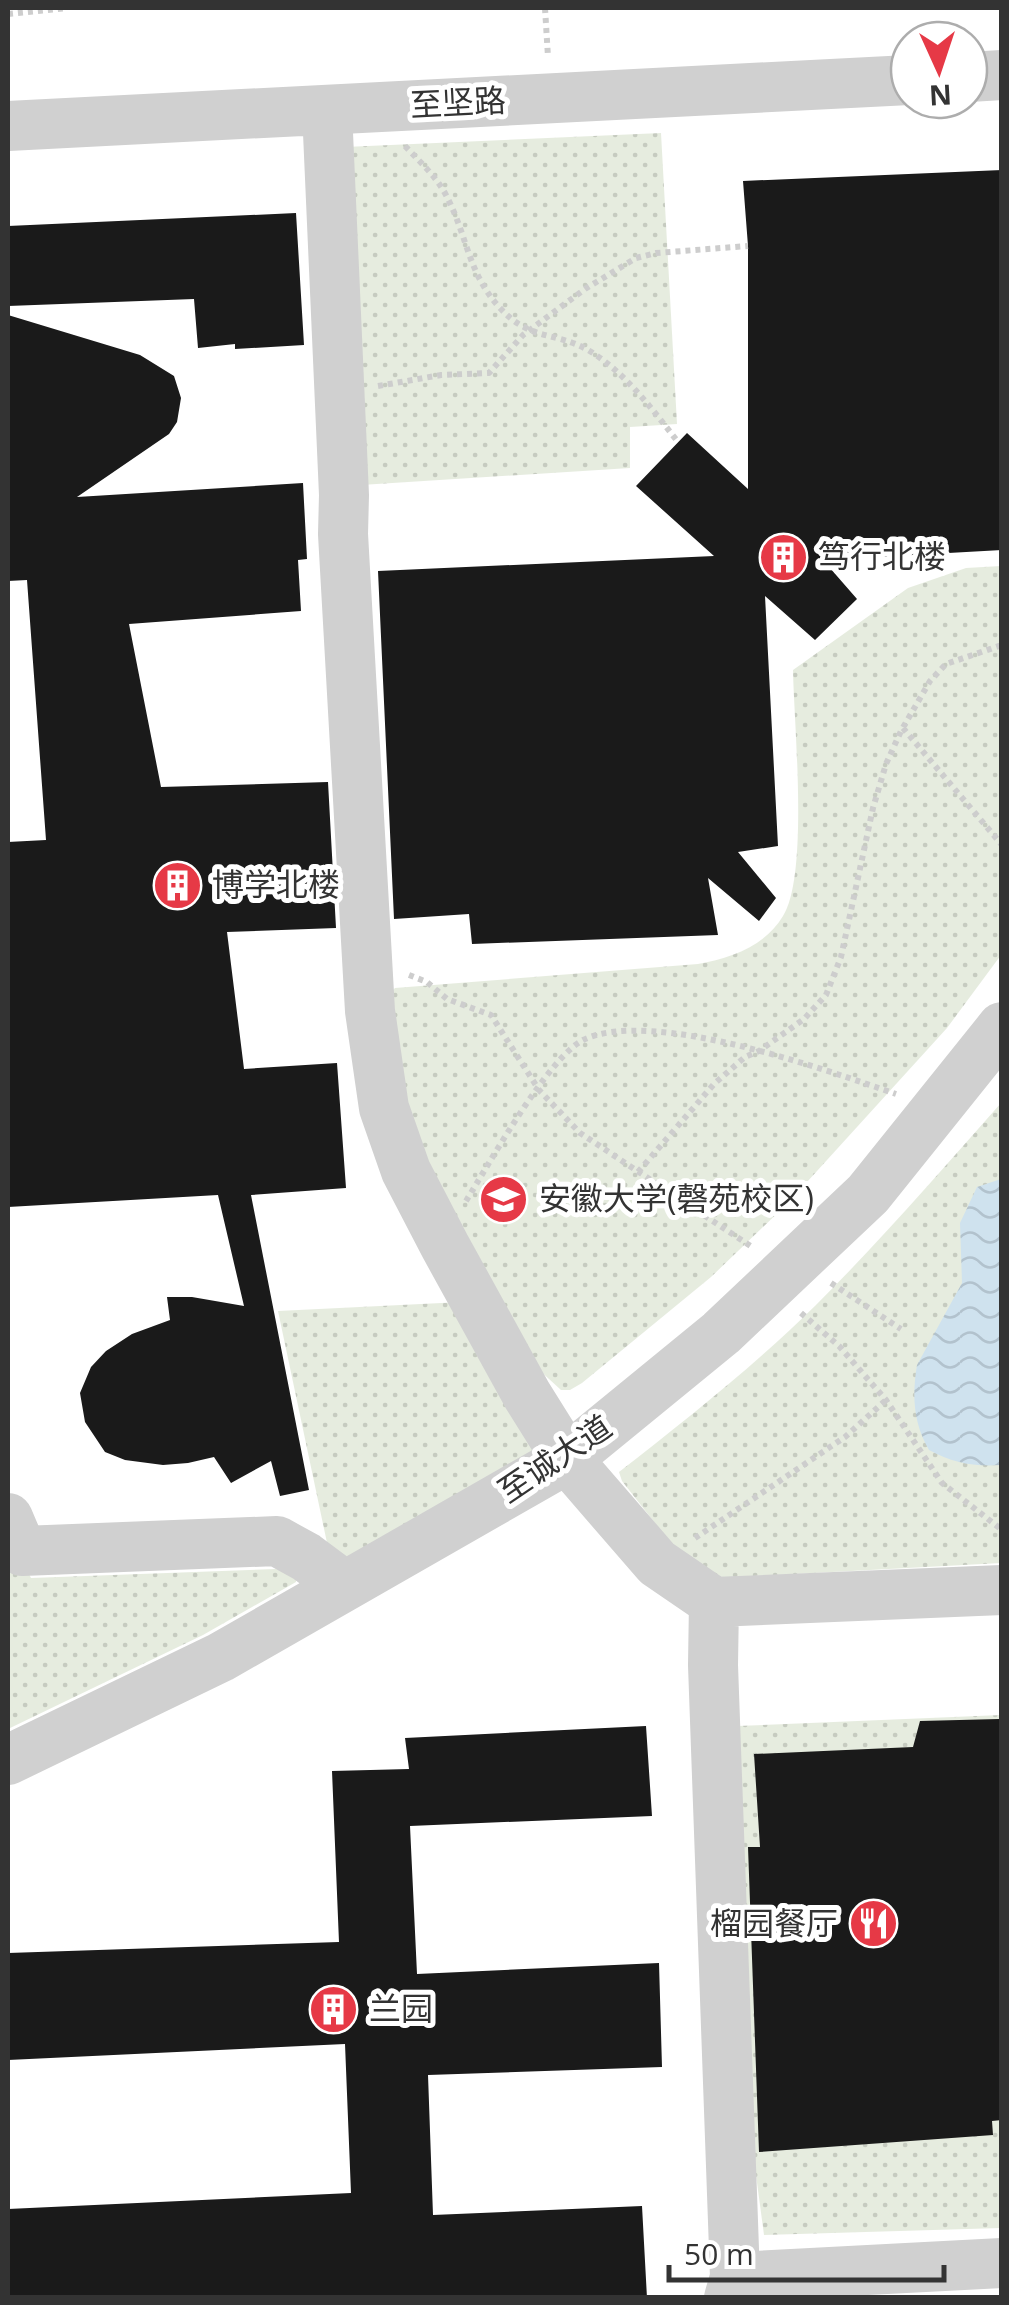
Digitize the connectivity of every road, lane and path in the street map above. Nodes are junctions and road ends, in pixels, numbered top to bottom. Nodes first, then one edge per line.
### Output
1 (67, 8) edge
2 (8, 14) edge
3 (889, 81) edge
4 (349, 108) junction
5 (8, 126) edge
6 (748, 246) dead end
7 (529, 331) junction
8 (338, 390) junction
9 (678, 442) dead end
10 (1002, 645) edge
11 (903, 728) junction
12 (1002, 845) edge
13 (368, 974) junction
14 (1002, 1027) edge
15 (759, 1051) junction
16 (539, 1090) junction
17 (933, 1113) junction
18 (638, 1172) junction
19 (442, 1238) junction
20 (784, 1272) junction
21 (900, 1329) dead end
22 (886, 1400) junction
23 (566, 1459) junction
24 (8, 1518) edge
25 (1002, 1530) edge
26 (656, 1563) junction
27 (345, 1586) junction
28 (1002, 1590) edge
29 (714, 1602) junction
30 (8, 1760) edge
31 (1002, 2262) edge
32 (732, 2287) edge

1 - 2 path
3 - 4 street, 至坚路
4 - 5 street, 至坚路
4 - 7 path
4 - 8 street
6 - 7 path
7 - 8 path
7 - 9 path
8 - 13 street
10 - 11 path
11 - 12 path
11 - 15 path
13 - 16 path
13 - 19 street
14 - 17 street, 至诚大道
15 - 16 path
15 - 17 path
15 - 18 path
16 - 18 path
16 - 19 path
17 - 20 street, 至诚大道
18 - 20 path
19 - 23 street
20 - 21 path
20 - 22 path
20 - 23 street, 至诚大道
22 - 25 path
22 - 26 path
23 - 26 street
23 - 27 street, 至诚大道
24 - 27 street
26 - 29 street
27 - 30 street, 至诚大道
28 - 29 street
29 - 32 street
31 - 32 street

